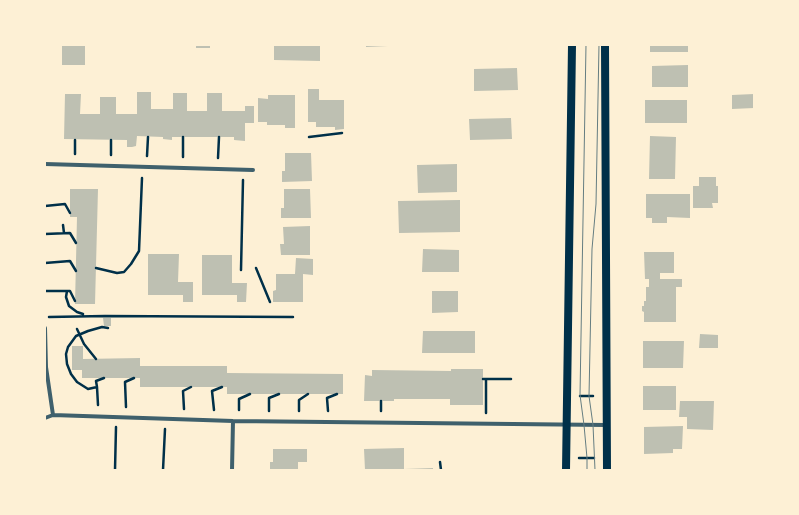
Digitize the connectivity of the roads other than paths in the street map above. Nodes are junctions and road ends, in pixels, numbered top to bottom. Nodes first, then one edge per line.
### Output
1 (572, 45) edge
2 (605, 45) edge
3 (45, 164) edge
4 (253, 170) dead end
5 (45, 328) edge
6 (53, 415) junction
7 (45, 418) edge
8 (233, 421) junction
9 (567, 424) junction
10 (606, 425) junction
11 (232, 470) edge
12 (566, 470) edge
13 (607, 470) edge

1 - 9 main road
2 - 10 main road
3 - 4 street
5 - 6 street
6 - 7 street
6 - 8 street
8 - 9 street
8 - 11 street
9 - 10 street
9 - 12 main road
10 - 13 main road

